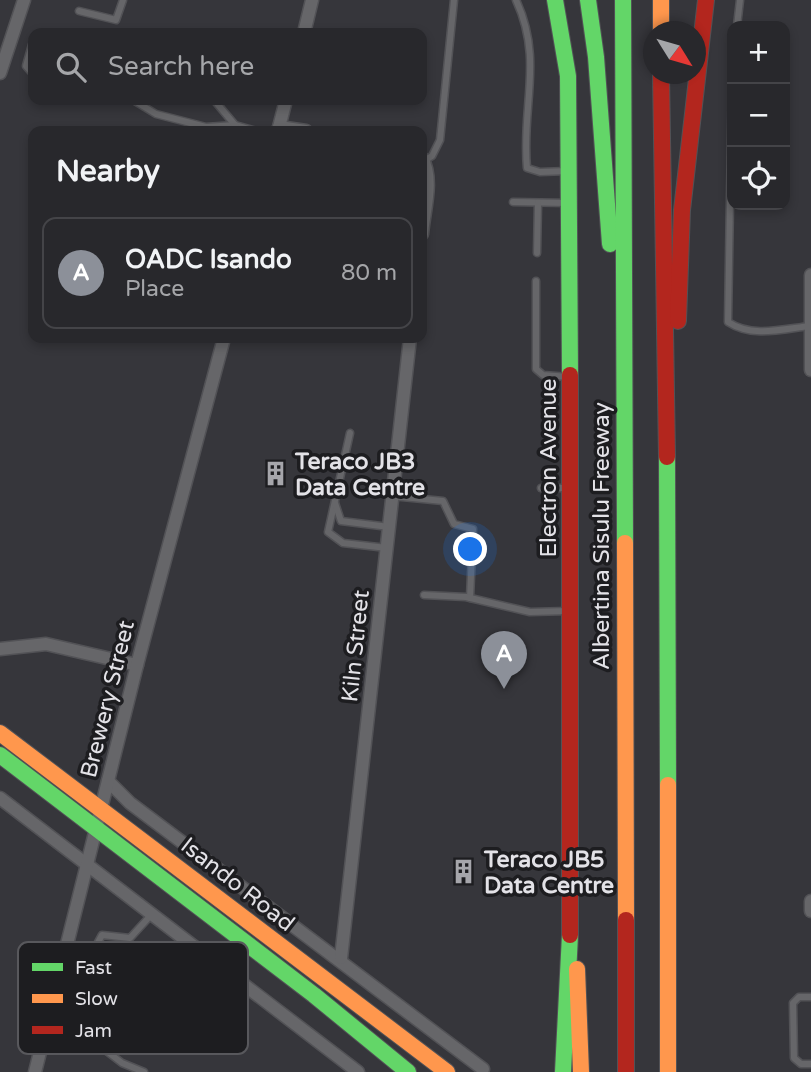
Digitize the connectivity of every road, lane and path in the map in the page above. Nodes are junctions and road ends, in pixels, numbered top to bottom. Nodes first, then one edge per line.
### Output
1 (24, 0) edge
2 (123, 0) edge
3 (312, 0) edge
4 (454, 0) edge
5 (516, 0) edge
6 (555, 0) edge
7 (588, 0) edge
8 (623, 0) edge
9 (661, 0) edge
10 (706, 0) edge
11 (740, 0) edge
12 (79, 11) dead end
13 (661, 21) edge
14 (738, 21) edge
15 (305, 28) edge
16 (0, 73) edge
17 (661, 84) edge
18 (732, 84) edge
19 (142, 105) edge
20 (218, 105) edge
21 (285, 105) edge
22 (235, 125) junction
23 (202, 126) edge
24 (220, 126) edge
25 (238, 126) edge
26 (280, 126) edge
27 (427, 158) edge
28 (570, 170) junction
29 (513, 202) dead end
30 (538, 203) junction
31 (570, 203) junction
32 (537, 253) dead end
33 (811, 275) edge
34 (536, 281) dead end
35 (810, 326) edge
36 (622, 340) junction
37 (222, 343) edge
38 (409, 343) edge
39 (811, 370) edge
40 (571, 377) junction
41 (667, 407) junction
42 (350, 433) dead end
43 (541, 488) dead end
44 (572, 488) junction
45 (392, 496) junction
46 (334, 498) junction
47 (389, 527) junction
48 (387, 548) junction
49 (424, 595) dead end
50 (470, 598) junction
51 (570, 611) junction
52 (0, 649) edge
53 (136, 665) junction
54 (0, 733) edge
55 (0, 755) edge
56 (108, 781) junction
57 (0, 798) edge
58 (101, 807) junction
59 (96, 829) junction
60 (88, 865) junction
61 (811, 901) edge
62 (811, 911) edge
63 (152, 915) junction
64 (570, 938) junction
65 (68, 942) edge
66 (98, 942) edge
67 (187, 942) edge
68 (244, 942) edge
69 (248, 945) edge
70 (341, 958) junction
71 (248, 988) edge
72 (811, 997) edge
73 (40, 1054) edge
74 (110, 1054) edge
75 (811, 1064) edge
76 (483, 1069) dead end
77 (35, 1072) edge
78 (144, 1072) edge
79 (358, 1072) edge
80 (408, 1072) edge
81 (447, 1072) edge
82 (563, 1072) edge
83 (580, 1072) edge
84 (626, 1072) edge
85 (668, 1072) edge

1 - 16 street
2 - 12 lane
3 - 15 street
4 - 27 lane
5 - 28 lane
6 - 28 main road, Electron Avenue
7 - 36 main road
8 - 36 main road, Albertina Sisulu Freeway
9 - 13 main road
10 - 41 main road
11 - 14 lane
17 - 41 main road
18 - 35 lane
19 - 23 lane
20 - 22 lane
21 - 26 street
22 - 24 lane
22 - 25 lane
28 - 31 main road, Electron Avenue
29 - 30 lane
30 - 31 lane
30 - 32 lane
31 - 40 main road, Electron Avenue
33 - 35 street
34 - 40 lane
35 - 39 street
36 - 84 main road, Albertina Sisulu Freeway
37 - 53 street, Brewery Street
38 - 45 street, Kiln Street
40 - 44 main road, Electron Avenue
41 - 85 main road
42 - 46 lane
43 - 44 lane
44 - 51 main road, Electron Avenue
45 - 47 street, Kiln Street
45 - 50 lane
46 - 47 lane
46 - 48 lane
47 - 48 street, Kiln Street
48 - 70 street, Kiln Street
49 - 50 lane
50 - 51 lane
51 - 64 main road, Electron Avenue
52 - 53 street
53 - 56 street, Brewery Street
54 - 58 main road, Isando Road
55 - 59 main road, Isando Road
56 - 58 street, Brewery Street
56 - 70 street
57 - 60 street
58 - 59 street, Brewery Street
58 - 81 main road, Isando Road
59 - 60 street, Brewery Street
59 - 68 main road, Isando Road
60 - 63 street
60 - 65 street, Brewery Street
61 - 62 street
63 - 66 lane
63 - 67 street
64 - 82 main road, Electron Avenue
64 - 83 main road, Electron Avenue
69 - 80 main road, Isando Road
70 - 76 street
71 - 79 street
72 - 75 lane
73 - 77 street, Brewery Street
74 - 78 lane

